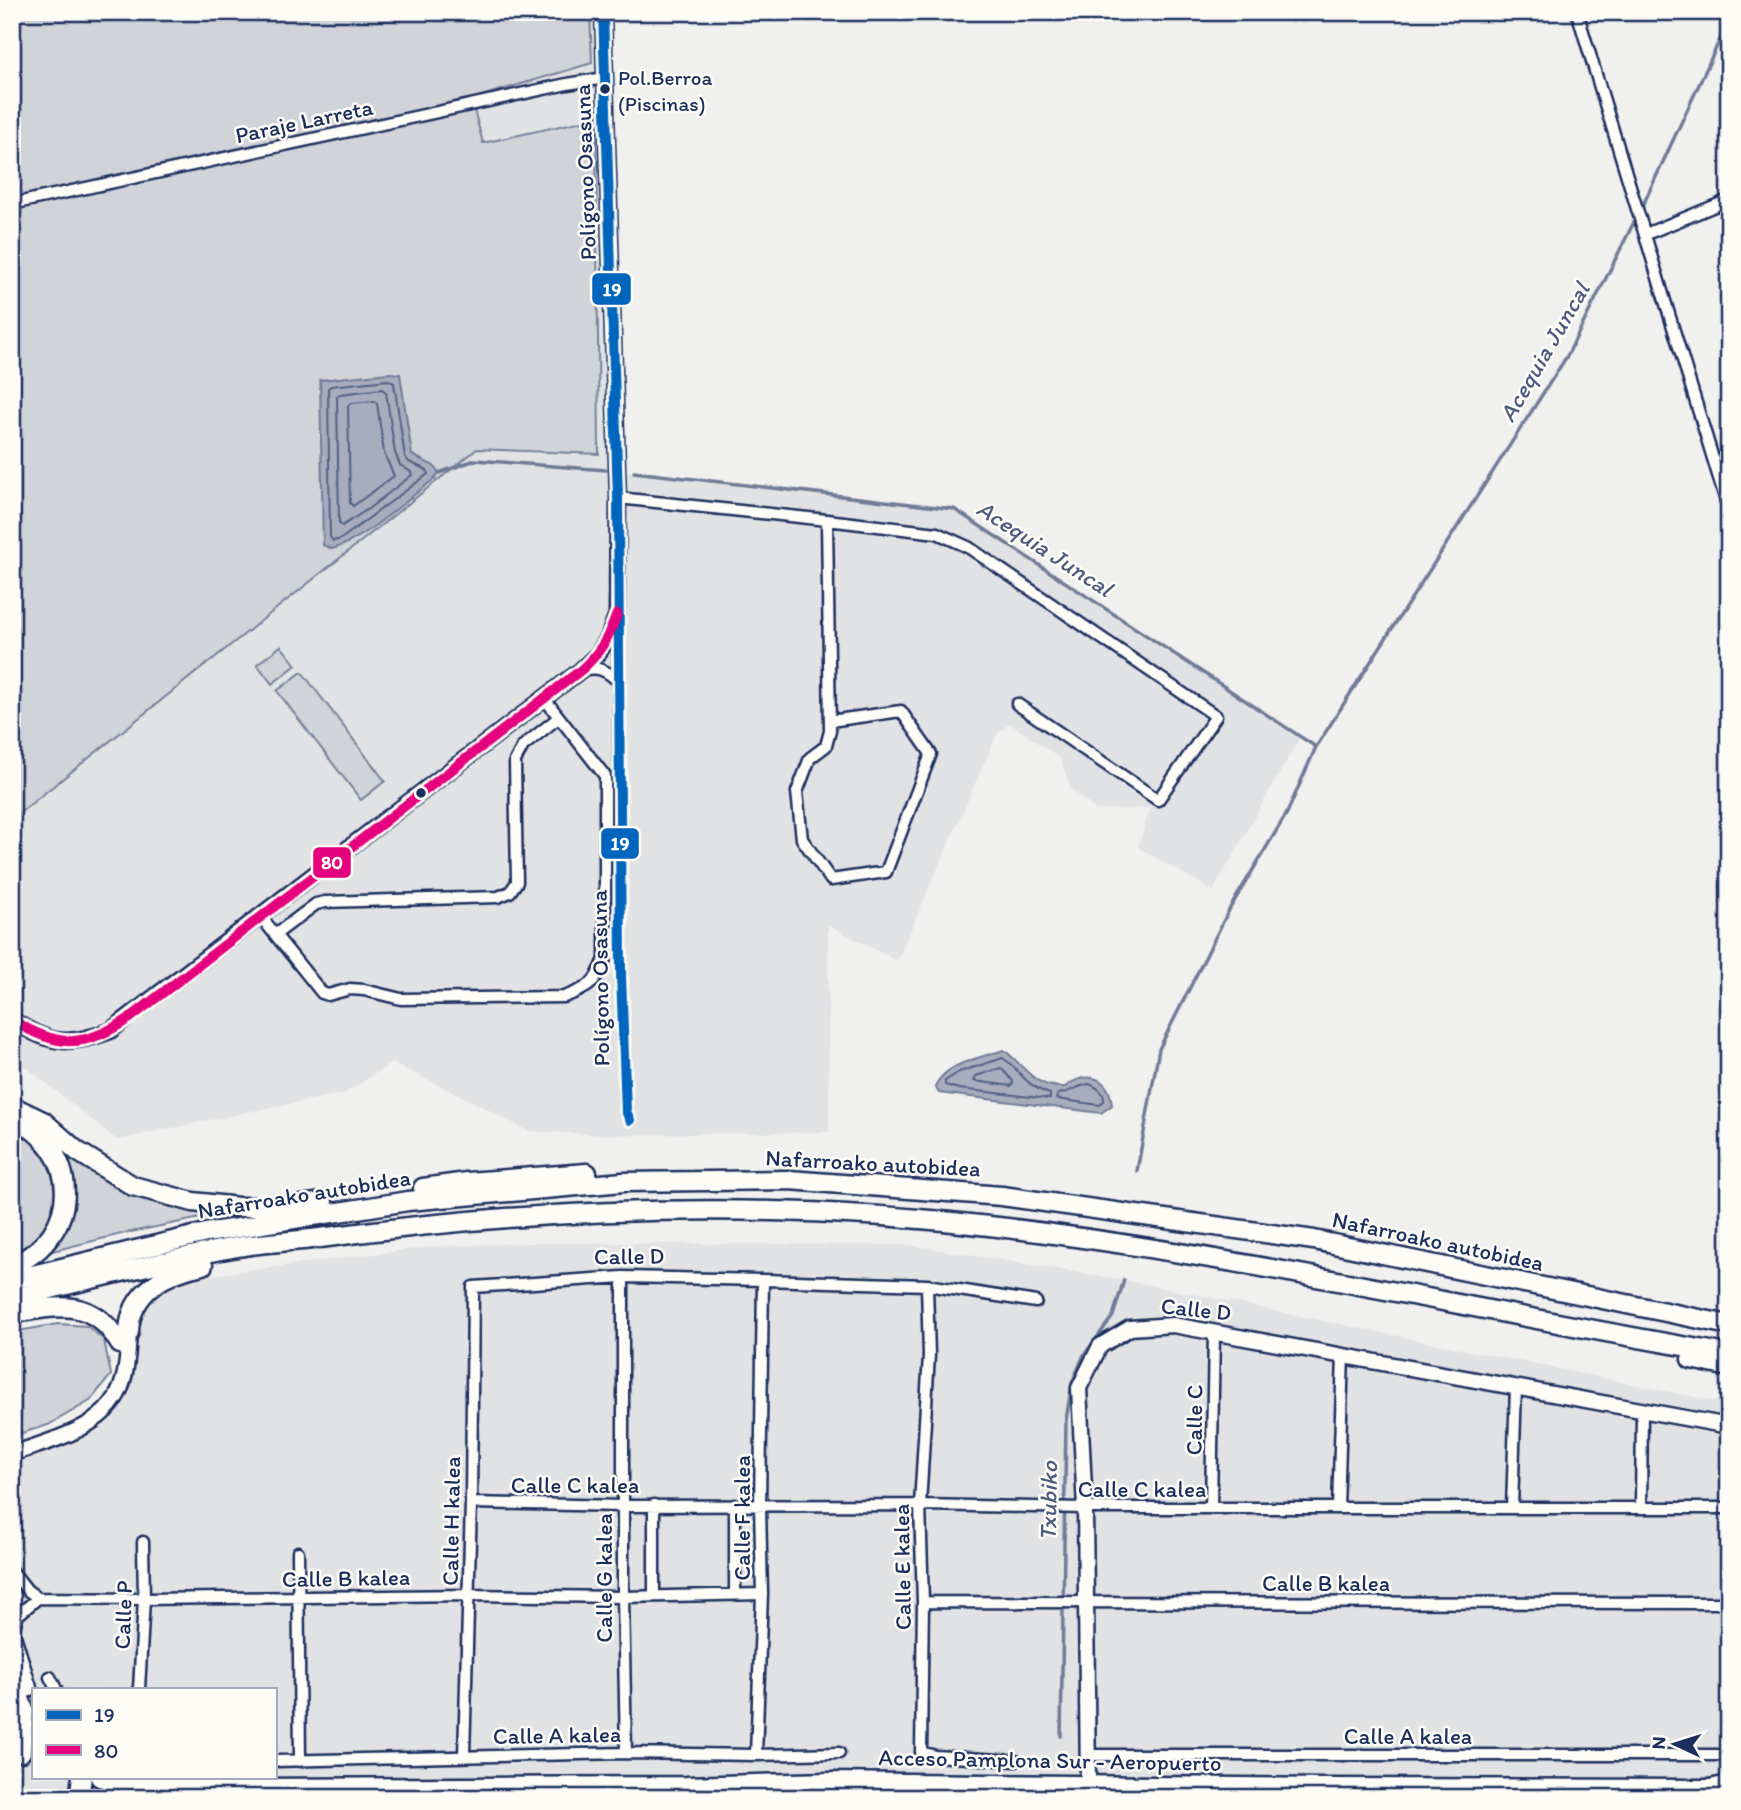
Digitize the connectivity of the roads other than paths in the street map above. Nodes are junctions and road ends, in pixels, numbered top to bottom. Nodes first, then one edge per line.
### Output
1 (603, 12) edge
2 (1577, 12) edge
3 (605, 78) junction
4 (1727, 198) edge
5 (12, 204) edge
6 (1646, 234) junction
7 (618, 498) junction
8 (1729, 511) edge
9 (827, 520) junction
10 (617, 614) junction
11 (581, 670) junction
12 (619, 682) junction
13 (544, 698) junction
14 (1017, 704) dead end
15 (558, 718) junction
16 (830, 721) junction
17 (261, 917) junction
18 (276, 934) junction
19 (12, 1020) edge
20 (12, 1097) edge
21 (12, 1106) edge
22 (12, 1118) edge
23 (630, 1120) dead end
24 (102, 1166) junction
25 (789, 1180) junction
26 (280, 1244) junction
27 (12, 1266) edge
28 (623, 1277) junction
29 (12, 1280) edge
30 (763, 1280) junction
31 (927, 1285) junction
32 (473, 1287) joint
33 (12, 1299) edge
34 (1036, 1302) dead end
35 (12, 1314) edge
36 (1729, 1325) edge
37 (126, 1332) junction
38 (1214, 1332) junction
39 (1611, 1334) junction
40 (1729, 1354) edge
41 (1343, 1355) junction
42 (1729, 1367) edge
43 (1516, 1387) junction
44 (1642, 1410) junction
45 (1729, 1426) edge
46 (12, 1454) edge
47 (471, 1503) junction
48 (654, 1505) junction
49 (735, 1505) junction
50 (920, 1505) junction
51 (623, 1506) junction
52 (760, 1506) junction
53 (1085, 1508) junction
54 (1212, 1508) junction
55 (1338, 1508) junction
56 (1512, 1508) junction
57 (1641, 1508) junction
58 (1729, 1508) edge
59 (143, 1542) dead end
60 (298, 1552) dead end
61 (12, 1571) edge
62 (735, 1594) junction
63 (762, 1594) junction
64 (468, 1595) junction
65 (654, 1595) junction
66 (623, 1597) junction
67 (38, 1598) junction
68 (300, 1598) junction
69 (144, 1600) junction
70 (923, 1602) junction
71 (1078, 1602) junction
72 (1729, 1603) edge
73 (12, 1632) edge
74 (12, 1639) edge
75 (12, 1676) edge
76 (50, 1677) dead end
77 (56, 1688) edge
78 (139, 1688) edge
79 (32, 1706) edge
80 (22, 1753) edge
81 (626, 1753) junction
82 (839, 1754) dead end
83 (756, 1755) junction
84 (1088, 1755) junction
85 (1729, 1755) edge
86 (464, 1756) junction
87 (300, 1761) junction
88 (1016, 1761) dead end
89 (277, 1763) edge
90 (82, 1778) edge
91 (104, 1778) edge
92 (258, 1782) edge
93 (829, 1782) junction
94 (947, 1782) junction
95 (1729, 1783) edge
96 (1087, 1784) junction
97 (79, 1798) edge
98 (138, 1798) edge
99 (748, 1798) edge
100 (898, 1798) edge

1 - 3 street, Polígono Osasuna
2 - 6 street
3 - 5 street, Paraje Larreta
3 - 7 street, Polígono Osasuna
4 - 6 street
6 - 8 street
7 - 9 street
7 - 10 street, Polígono Osasuna
9 - 14 street
9 - 16 street
10 - 11 street
10 - 12 street, Polígono Osasuna
11 - 12 street
11 - 13 street
12 - 23 street, Polígono Osasuna
13 - 15 street
13 - 17 street
15 - 18 street
15 - 18 street
16 - 16 street
17 - 18 street
17 - 19 street
20 - 24 highway
21 - 24 highway
22 - 27 highway
24 - 25 highway
25 - 29 highway, Nafarroako autobidea
25 - 36 highway, Nafarroako autobidea
26 - 33 highway, Nafarroako autobidea
26 - 37 highway
26 - 39 highway, Nafarroako autobidea
28 - 30 street, Calle D
28 - 32 street, Calle D
28 - 51 street, Calle G kalea
30 - 31 street, Calle D
30 - 52 street, Calle F kalea
31 - 34 street, Calle D
31 - 50 street, Calle E kalea
32 - 47 street, Calle H kalea
35 - 37 highway
37 - 46 street
38 - 41 street, Calle D
38 - 53 street, Calle D
38 - 54 street, Calle C
39 - 40 highway
39 - 42 highway
41 - 43 street, Calle D
41 - 55 street
43 - 44 street, Calle D
43 - 56 street
44 - 45 street, Calle D
44 - 57 street
47 - 51 street, Calle C kalea
47 - 64 street, Calle H kalea
48 - 49 street, Calle C kalea
48 - 51 street, Calle C kalea
48 - 65 street
49 - 52 street, Calle C kalea
49 - 62 street
50 - 52 street, Calle C kalea
50 - 53 street, Calle C kalea
50 - 70 street, Calle E kalea
51 - 66 street, Calle G kalea
52 - 63 street, Calle F kalea
53 - 54 street, Calle C kalea
53 - 71 street, Calle D
54 - 55 street, Calle C kalea
55 - 56 street, Calle C kalea
56 - 57 street, Calle C kalea
57 - 58 street, Calle C kalea
59 - 69 street, Calle P
60 - 68 street
61 - 67 street
62 - 63 street, Calle B kalea
62 - 65 street, Calle B kalea
63 - 83 street, Calle F kalea
64 - 66 street, Calle B kalea
64 - 68 street, Calle B kalea
64 - 86 street, Calle H kalea
65 - 66 street, Calle B kalea
66 - 81 street, Calle G kalea
67 - 69 street, Calle B kalea
67 - 73 street
68 - 69 street, Calle B kalea
68 - 87 street
69 - 78 street, Calle P
70 - 71 street, Calle B kalea
70 - 88 street, Calle E kalea
71 - 72 street, Calle B kalea
71 - 84 street, Calle D
74 - 79 highway
75 - 80 highway
76 - 77 street
81 - 83 street, Calle A kalea
81 - 86 street, Calle A kalea
82 - 83 street, Calle A kalea
84 - 85 street, Calle A kalea
84 - 96 street, Calle D
86 - 87 street, Calle A kalea
87 - 89 street, Calle A kalea
90 - 97 highway
91 - 92 highway, Acceso Pamplona Sur - Aeropuerto
92 - 93 highway, Acceso Pamplona Sur - Aeropuerto
93 - 94 highway, Acceso Pamplona Sur - Aeropuerto
93 - 100 highway
94 - 96 highway, Acceso Pamplona Sur - Aeropuerto
94 - 100 highway
95 - 96 highway, Acceso Pamplona Sur - Aeropuerto
98 - 99 highway

